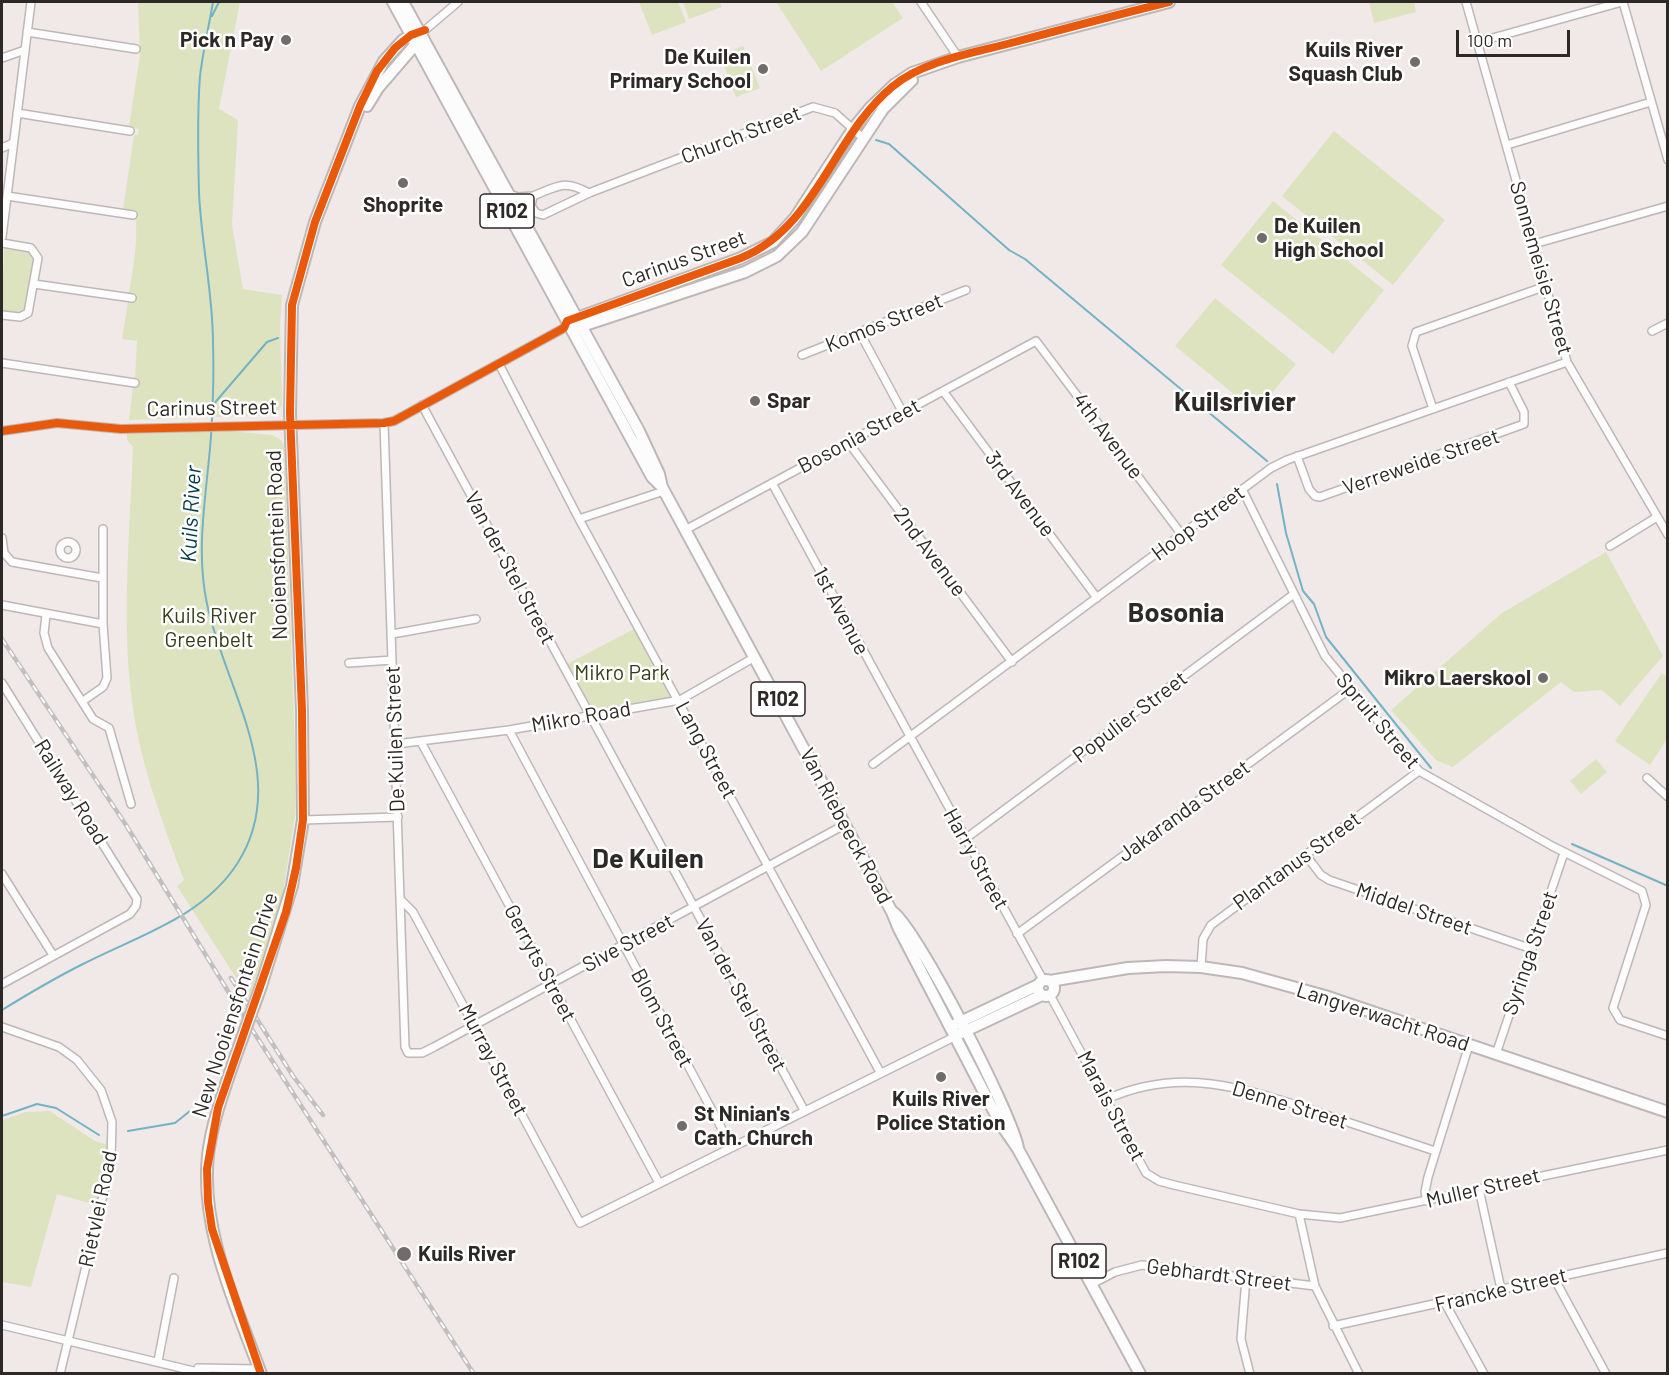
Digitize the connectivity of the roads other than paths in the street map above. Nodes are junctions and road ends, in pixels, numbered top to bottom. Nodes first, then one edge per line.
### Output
1 (31, 2) edge
2 (393, 2) edge
3 (403, 2) edge
4 (458, 2) edge
5 (921, 2) edge
6 (1169, 2) edge
7 (1466, 2) edge
8 (1623, 2) edge
9 (1128, 7) edge
10 (27, 32) junction
11 (419, 35) junction
12 (1478, 42) junction
13 (136, 49) dead end
14 (25, 51) junction
15 (958, 57) junction
16 (2, 58) edge
17 (938, 64) junction
18 (1651, 102) junction
19 (17, 113) junction
20 (853, 129) junction
21 (130, 131) dead end
22 (863, 138) junction
23 (13, 143) junction
24 (1507, 145) junction
25 (2, 148) edge
26 (1668, 160) edge
27 (589, 193) junction
28 (509, 194) junction
29 (7, 196) junction
30 (533, 196) junction
31 (1668, 206) edge
32 (133, 215) dead end
33 (2, 237) edge
34 (2, 243) edge
35 (1534, 244) junction
36 (34, 284) junction
37 (1546, 286) junction
38 (966, 290) dead end
39 (132, 298) dead end
40 (2, 315) edge
41 (1668, 323) edge
42 (572, 325) junction
43 (1652, 331) dead end
44 (860, 333) junction
45 (1033, 342) joint
46 (802, 356) dead end
47 (1567, 362) junction
48 (2, 363) edge
49 (499, 364) junction
50 (135, 382) dead end
51 (1509, 382) junction
52 (943, 391) junction
53 (422, 405) junction
54 (1434, 409) junction
55 (903, 413) junction
56 (384, 423) junction
57 (291, 425) junction
58 (2, 430) edge
59 (848, 442) junction
60 (1297, 456) junction
61 (772, 483) junction
62 (663, 489) junction
63 (1243, 491) junction
64 (1657, 517) junction
65 (579, 519) junction
66 (103, 529) dead end
67 (685, 530) junction
68 (1182, 535) junction
69 (1668, 535) edge
70 (2, 538) edge
71 (1610, 546) dead end
72 (66, 558) dead end
73 (63, 571) junction
74 (102, 578) junction
75 (1294, 594) junction
76 (1097, 598) junction
77 (2, 604) edge
78 (46, 615) junction
79 (477, 619) dead end
80 (103, 624) junction
81 (392, 634) junction
82 (754, 657) junction
83 (393, 660) junction
84 (1012, 662) junction
85 (349, 663) dead end
86 (2, 683) edge
87 (1350, 689) junction
88 (680, 700) junction
89 (83, 701) junction
90 (591, 716) junction
91 (509, 730) junction
92 (910, 738) junction
93 (422, 742) junction
94 (396, 744) junction
95 (873, 764) dead end
96 (1419, 771) junction
97 (1647, 778) dead end
98 (1668, 783) edge
99 (1660, 791) junction
100 (1668, 797) edge
101 (131, 804) dead end
102 (398, 817) junction
103 (303, 820) junction
104 (846, 824) junction
105 (965, 840) junction
106 (1564, 853) junction
107 (1305, 854) junction
108 (769, 867) junction
109 (2, 874) edge
110 (11, 889) junction
111 (2, 892) edge
112 (401, 900) junction
113 (694, 907) junction
114 (1017, 934) junction
115 (623, 946) junction
116 (1532, 949) junction
117 (53, 956) junction
118 (1201, 967) junction
119 (2, 984) edge
120 (551, 984) junction
121 (1046, 988) junction
122 (475, 1026) junction
123 (2, 1027) edge
124 (956, 1031) junction
125 (1668, 1036) edge
126 (1469, 1045) junction
127 (408, 1053) joint
128 (1496, 1054) junction
129 (880, 1072) junction
130 (1107, 1099) junction
131 (804, 1110) junction
132 (1668, 1112) edge
133 (731, 1146) junction
134 (1668, 1150) edge
135 (1436, 1151) junction
136 (659, 1183) junction
137 (1479, 1189) junction
138 (1426, 1201) junction
139 (1299, 1214) junction
140 (1666, 1255) edge
141 (174, 1278) dead end
142 (1554, 1278) junction
143 (1246, 1279) junction
144 (1092, 1284) junction
145 (1315, 1286) junction
146 (1501, 1289) junction
147 (1445, 1302) junction
148 (2, 1325) edge
149 (1333, 1326) junction
150 (68, 1341) junction
151 (158, 1361) junction
152 (189, 1368) junction
153 (260, 1371) edge
154 (60, 1374) edge
155 (206, 1374) edge
156 (1140, 1374) edge
157 (1250, 1374) edge
158 (1359, 1374) edge
159 (1484, 1374) edge
160 (1606, 1374) edge

1 - 10 street
2 - 11 street, Van Riebeeck Road / R102
3 - 11 street, Van Riebeeck Road / R102
4 - 11 street
5 - 15 street
6 - 9 street
7 - 12 street, Sonnemeisie Street
8 - 12 street
8 - 18 street
9 - 15 street
10 - 13 street
10 - 14 street
11 - 28 street, Van Riebeeck Road / R102
11 - 42 street, Van Riebeeck Road / R102
11 - 57 street, Nooiensfontein Road
12 - 24 street, Sonnemeisie Street
14 - 16 street
14 - 19 street
15 - 17 street
17 - 20 street
17 - 22 street
18 - 24 street
18 - 26 street
19 - 21 street
19 - 23 street
20 - 22 street, Church Street
20 - 27 street, Church Street
20 - 42 street, Carinus Street
22 - 42 street, Carinus Street
23 - 25 street
23 - 29 street
24 - 35 street, Sonnemeisie Street
27 - 30 street
27 - 30 street, Church Street
28 - 30 street
28 - 42 street, Van Riebeeck Road / R102
29 - 32 street
29 - 33 street
31 - 35 street
34 - 36 street
35 - 37 street, Sonnemeisie Street
36 - 39 street
36 - 40 street
37 - 47 street, Sonnemeisie Street
37 - 54 street
38 - 44 street, Komos Street
41 - 43 street
42 - 49 street, Carinus Street
42 - 62 street, Van Riebeeck Road / R102
44 - 46 street, Komos Street
44 - 55 street
45 - 52 street, Bosonia Street
45 - 68 street, 4th Avenue
47 - 51 street, Hoop Street
47 - 64 street, Sonnemeisie Street
48 - 50 street
49 - 53 street, Carinus Street
49 - 65 street, Lang Street
51 - 54 street, Hoop Street
51 - 60 street, Verreweide Street
52 - 55 street, Bosonia Street
52 - 76 street, 3rd Avenue
53 - 56 street, Carinus Street
53 - 90 street, Van der Stel Street
54 - 60 street, Hoop Street
55 - 59 street, Bosonia Street
56 - 57 street, Carinus Street
56 - 81 street, De Kuilen Street
57 - 58 street, Carinus Street
57 - 103 street, Nooiensfontein Road
59 - 61 street, Bosonia Street
59 - 84 street, 2nd Avenue
60 - 63 street, Hoop Street
61 - 67 street, Bosonia Street
61 - 92 street, 1st Avenue
62 - 65 street
62 - 67 street, Van Riebeeck Road / R102
63 - 68 street, Hoop Street
63 - 75 street, Spruit Street
64 - 69 street, Sonnemeisie Street
64 - 71 street
65 - 88 street, Lang Street
66 - 74 street
67 - 82 street, Van Riebeeck Road / R102
68 - 76 street, Hoop Street
70 - 73 street
72 - 73 street
73 - 74 street
74 - 80 street
75 - 87 street, Spruit Street
75 - 105 street, Populier Street
76 - 84 street, Hoop Street
77 - 78 street
78 - 80 street
78 - 89 street
79 - 81 street
80 - 89 street
81 - 83 street, De Kuilen Street
82 - 88 street, Mikro Road
82 - 104 street, Van Riebeeck Road / R102
83 - 85 street
83 - 94 street, De Kuilen Street
84 - 92 street, Hoop Street
86 - 117 street, Railway Road
87 - 96 street, Spruit Street
87 - 114 street, Jakaranda Street
88 - 90 street, Mikro Road
88 - 108 street, Lang Street
89 - 101 street
90 - 91 street, Mikro Road
90 - 113 street, Van der Stel Street
91 - 93 street, Mikro Road
91 - 115 street, Blom Street
92 - 95 street, Hoop Street
92 - 105 street, Harry Street
93 - 94 street, Mikro Road
93 - 120 street, Gerryts Street
94 - 102 street, De Kuilen Street
96 - 106 street, Spruit Street
96 - 107 street, Plantanus Street
97 - 99 street
98 - 99 street
99 - 100 street
102 - 103 street
102 - 112 street, De Kuilen Street
103 - 153 street, New Nooiensfontein Drive, bridge
104 - 108 street, Sive Street
104 - 124 street, Van Riebeeck Road / R102
105 - 114 street, Harry Street
106 - 116 street, Syringa Street
106 - 125 street, Spruit Street
107 - 116 street, Middel Street
107 - 118 street, Plantanus Street
108 - 113 street, Sive Street
108 - 129 street, Lang Street
109 - 110 street
110 - 111 street
110 - 117 street
112 - 122 street, Murray Street
112 - 127 street, De Kuilen Street
113 - 115 street, Sive Street
113 - 131 street, Van der Stel Street
114 - 121 street, Harry Street
115 - 120 street, Sive Street
115 - 133 street, Blom Street
116 - 128 street, Syringa Street
117 - 119 street
118 - 121 street, Langverwacht Road
118 - 126 street, Langverwacht Road
120 - 122 street, Sive Street
120 - 136 street, Gerryts Street
121 - 124 street, Langverwacht Road
121 - 130 street, Marais Street
122 - 127 street, Sive Street
122 - 136 street, Murray Street
123 - 150 street, Rietvlei Road
124 - 129 street
124 - 144 street, Van Riebeeck Road / R102
126 - 128 street, Langverwacht Road
126 - 135 street
128 - 132 street, Langverwacht Road
129 - 131 street
130 - 135 street, Denne Street
130 - 139 street, Marais Street
131 - 133 street
133 - 136 street
134 - 137 street, Muller Street
135 - 138 street
137 - 138 street, Muller Street
137 - 146 street
138 - 139 street, Muller Street
139 - 145 street
140 - 142 street, Francke Street
141 - 151 street
142 - 146 street, Francke Street
142 - 160 street
143 - 144 street, Gebhardt Street
143 - 145 street, Gebhardt Street
143 - 157 street
144 - 156 street, Van Riebeeck Road / R102
145 - 149 street
146 - 147 street, Francke Street
147 - 149 street, Francke Street
147 - 159 street
148 - 150 street
149 - 158 street
150 - 151 street
150 - 154 street, Rietvlei Road
151 - 152 street
152 - 153 street
152 - 155 street

